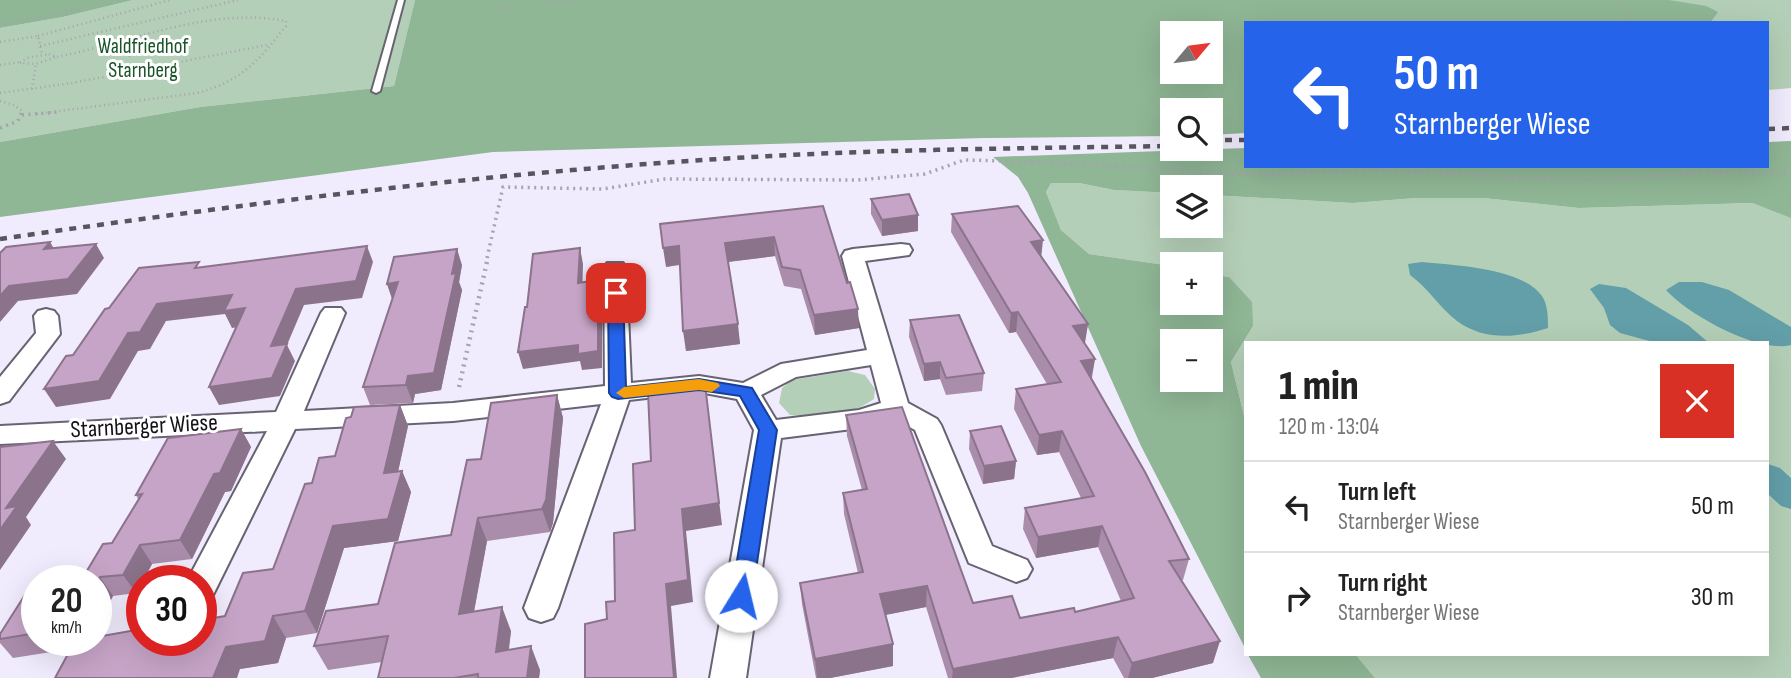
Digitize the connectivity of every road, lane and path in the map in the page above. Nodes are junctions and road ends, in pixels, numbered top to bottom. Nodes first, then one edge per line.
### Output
1 (107, 0) edge
2 (170, 0) edge
3 (238, 0) edge
4 (401, 0) edge
5 (506, 0) edge
6 (582, 0) edge
7 (887, 0) edge
8 (1618, 0) edge
9 (1629, 21) edge
10 (0, 24) edge
11 (917, 25) dead end
12 (38, 36) junction
13 (0, 42) edge
14 (114, 45) junction
15 (268, 45) junction
16 (40, 46) junction
17 (42, 54) junction
18 (56, 57) junction
19 (131, 57) dead end
20 (20, 62) junction
21 (36, 64) junction
22 (0, 65) edge
23 (32, 89) junction
24 (376, 91) dead end
25 (0, 93) edge
26 (0, 101) edge
27 (22, 115) junction
28 (0, 128) edge
29 (1791, 173) edge
30 (901, 250) dead end
31 (615, 268) dead end
32 (332, 313) dead end
33 (46, 316) dead end
34 (881, 356) junction
35 (746, 392) junction
36 (618, 393) junction
37 (0, 395) edge
38 (896, 408) junction
39 (453, 412) junction
40 (287, 418) junction
41 (768, 430) junction
42 (0, 435) edge
43 (212, 565) edge
44 (1016, 569) dead end
45 (541, 608) dead end
46 (728, 678) edge

1 - 10 path
2 - 12 path
3 - 16 path
4 - 24 lane
5 - 6 path
7 - 11 path
8 - 9 path
12 - 13 path
12 - 16 path
14 - 15 path
14 - 18 path
14 - 19 path
15 - 23 path
15 - 27 path
16 - 17 path
17 - 18 path
17 - 20 path
18 - 21 path
20 - 21 path
20 - 22 path
21 - 23 path
23 - 25 path
26 - 27 path
27 - 28 path
29 - 39 path
30 - 34 street
31 - 36 street
32 - 40 street
33 - 37 street
34 - 35 street
34 - 38 street
35 - 36 street, Starnberger Wiese
35 - 41 street
36 - 39 street, Starnberger Wiese
36 - 45 street
38 - 41 street
38 - 44 street
39 - 40 street, Starnberger Wiese
40 - 42 street, Starnberger Wiese
40 - 43 street
41 - 46 street

